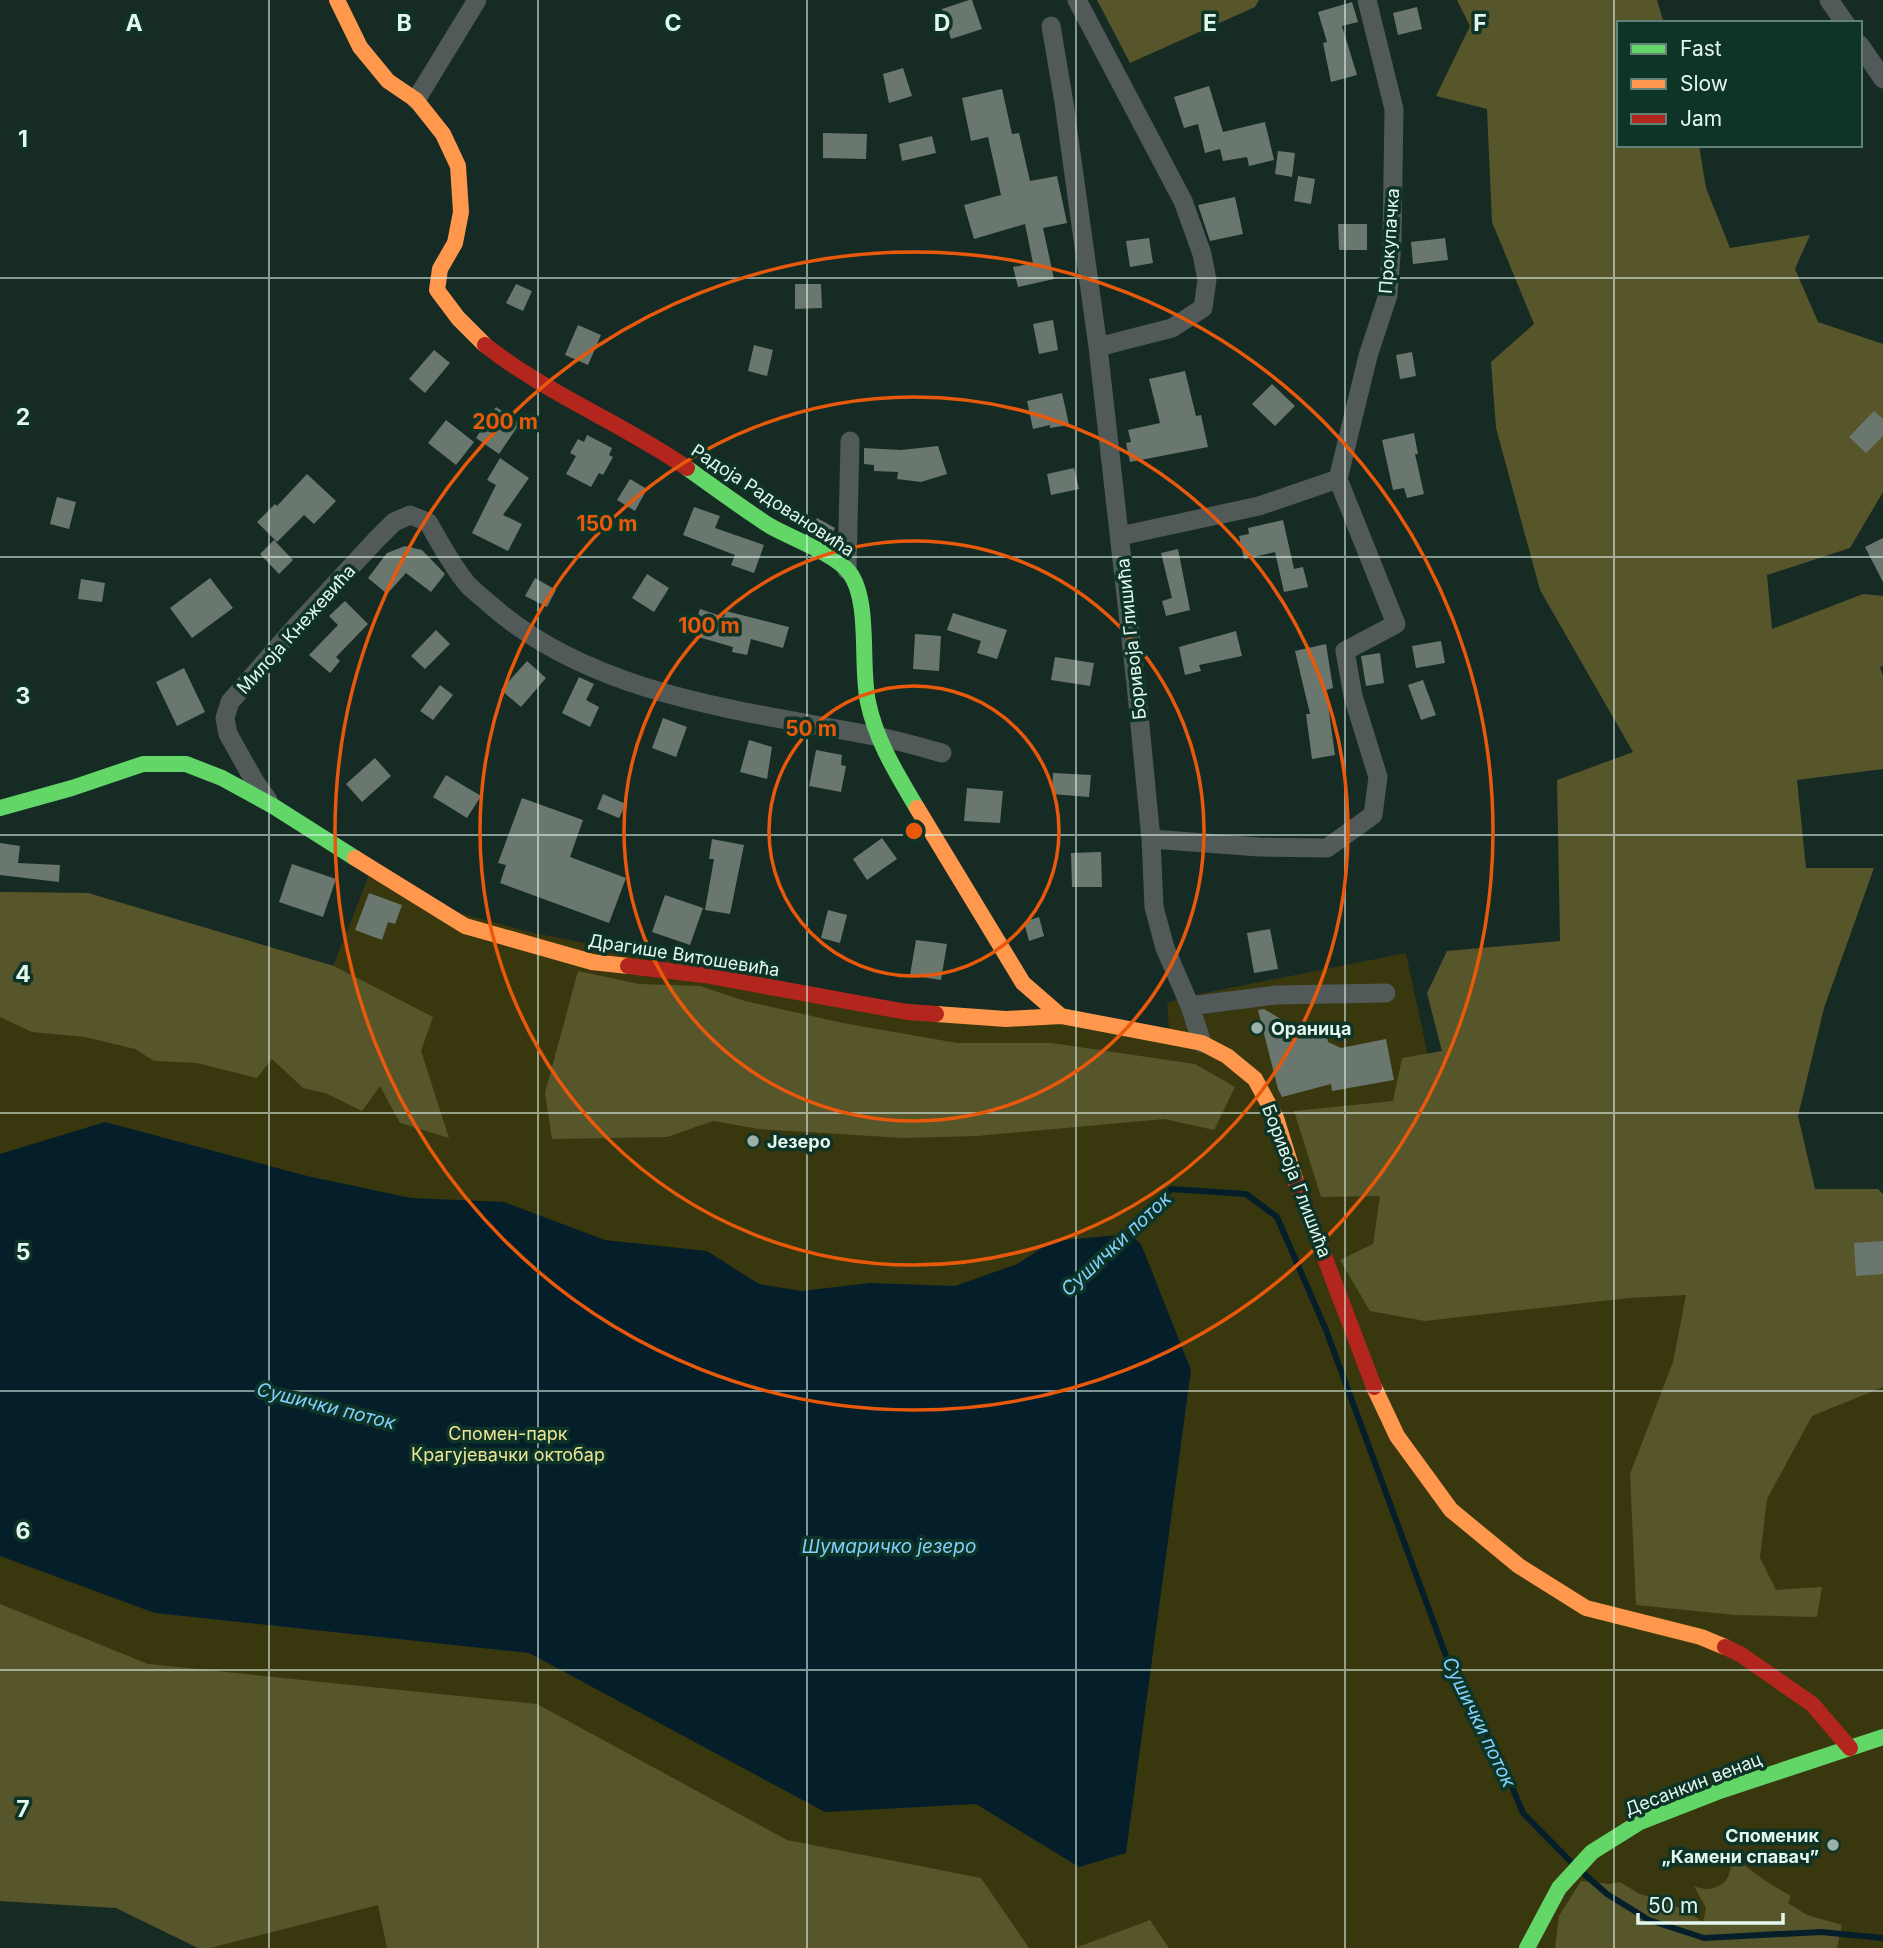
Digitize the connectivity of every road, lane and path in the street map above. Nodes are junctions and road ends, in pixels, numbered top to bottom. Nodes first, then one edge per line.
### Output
1 (337, 0) edge
2 (477, 0) edge
3 (1077, 0) edge
4 (1367, 0) edge
5 (1829, 0) edge
6 (1844, 21) edge
7 (1051, 26) dead end
8 (1862, 48) edge
9 (1883, 79) edge
10 (416, 100) junction
11 (1098, 347) junction
12 (850, 441) dead end
13 (1338, 479) junction
14 (1120, 537) junction
15 (847, 570) junction
16 (878, 736) junction
17 (942, 753) dead end
18 (273, 806) junction
19 (0, 808) edge
20 (1151, 839) junction
21 (1387, 993) dead end
22 (1190, 1006) junction
23 (1061, 1016) junction
24 (1202, 1043) junction
25 (1883, 1737) edge
26 (1850, 1748) junction
27 (1527, 1948) edge

1 - 10 street, Радоја Радовановића
2 - 10 street
3 - 11 street
4 - 13 street, Прокупачка
5 - 6 street
7 - 11 street, Боривоја Глишића
8 - 9 street
10 - 15 street, Радоја Радовановића
11 - 14 street, Боривоја Глишића
12 - 15 street
13 - 14 street
13 - 20 street
14 - 20 street, Боривоја Глишића
15 - 16 street, Радоја Радовановића
16 - 17 street
16 - 18 street, Милоја Кнежевића
16 - 23 street, Радоја Радовановића
18 - 19 street, Драгише Витошевића
18 - 23 street, Драгише Витошевића
20 - 22 street, Боривоја Глишића
21 - 22 street
22 - 24 street, Боривоја Глишића
23 - 24 street, Драгише Витошевића
24 - 26 street, Боривоја Глишића
25 - 26 street, Десанкин венац
26 - 27 street, Десанкин венац

